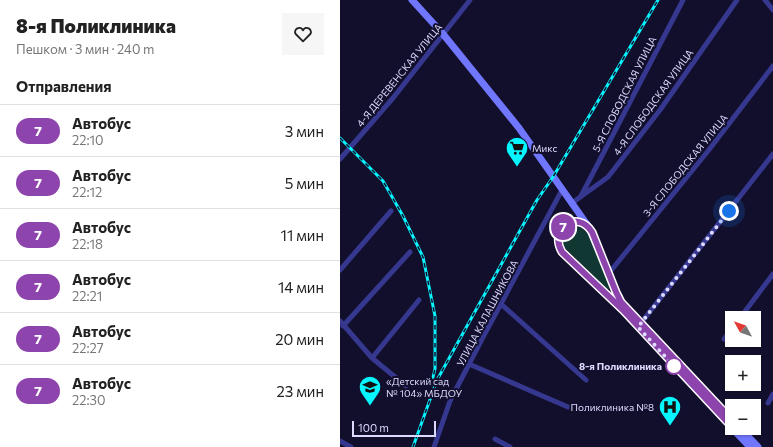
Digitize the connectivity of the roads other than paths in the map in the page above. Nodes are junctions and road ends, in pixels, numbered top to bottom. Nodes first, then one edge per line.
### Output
1 (412, 0) edge
2 (470, 0) edge
3 (683, 0) edge
4 (737, 0) edge
5 (765, 0) edge
6 (773, 10) edge
7 (443, 34) junction
8 (773, 66) edge
9 (342, 154) edge
10 (773, 154) edge
11 (340, 159) edge
12 (562, 190) junction
13 (580, 197) junction
14 (572, 203) junction
15 (391, 211) dead end
16 (588, 226) junction
17 (410, 252) dead end
18 (340, 270) edge
19 (609, 273) junction
20 (773, 274) edge
21 (616, 292) junction
22 (419, 300) dead end
23 (501, 304) junction
24 (623, 310) junction
25 (745, 311) edge
26 (342, 324) edge
27 (640, 325) junction
28 (372, 358) junction
29 (469, 364) junction
30 (586, 380) dead end
31 (406, 386) dead end
32 (773, 394) edge
33 (768, 403) dead end
34 (568, 407) dead end
35 (725, 413) edge
36 (725, 420) edge
37 (739, 435) edge
38 (747, 435) edge
39 (495, 439) dead end
40 (340, 441) edge
41 (351, 447) edge
42 (434, 447) edge
43 (510, 447) edge
44 (750, 447) edge
45 (758, 447) edge

1 - 7 street
2 - 7 street, 4-Я ДЕРЕВЕНСКАЯ УЛИЦА
3 - 13 street, 5-Я СЛОБОДСКАЯ УЛИЦА
4 - 13 street, 4-Я СЛОБОДСКАЯ УЛИЦА
5 - 6 street
7 - 9 street, 4-Я ДЕРЕВЕНСКАЯ УЛИЦА
7 - 12 street
8 - 19 street, 3-Я СЛОБОДСКАЯ УЛИЦА
9 - 11 street, 4-Я ДЕРЕВЕНСКАЯ УЛИЦА
10 - 27 street
12 - 14 street
12 - 23 street, УЛИЦА КАЛАШНИКОВА
13 - 14 street, 4-Я СЛОБОДСКАЯ УЛИЦА
14 - 16 street
15 - 18 street
16 - 19 street
16 - 24 street
17 - 26 street
19 - 21 street
20 - 25 street
21 - 24 street
21 - 27 street
22 - 28 street
23 - 29 street, УЛИЦА КАЛАШНИКОВА
23 - 30 street
24 - 27 street
26 - 28 street
27 - 35 street
27 - 36 street
28 - 31 street
29 - 34 street
29 - 42 street, УЛИЦА КАЛАШНИКОВА
32 - 33 street
37 - 44 street
38 - 45 street
39 - 43 street
40 - 41 street

